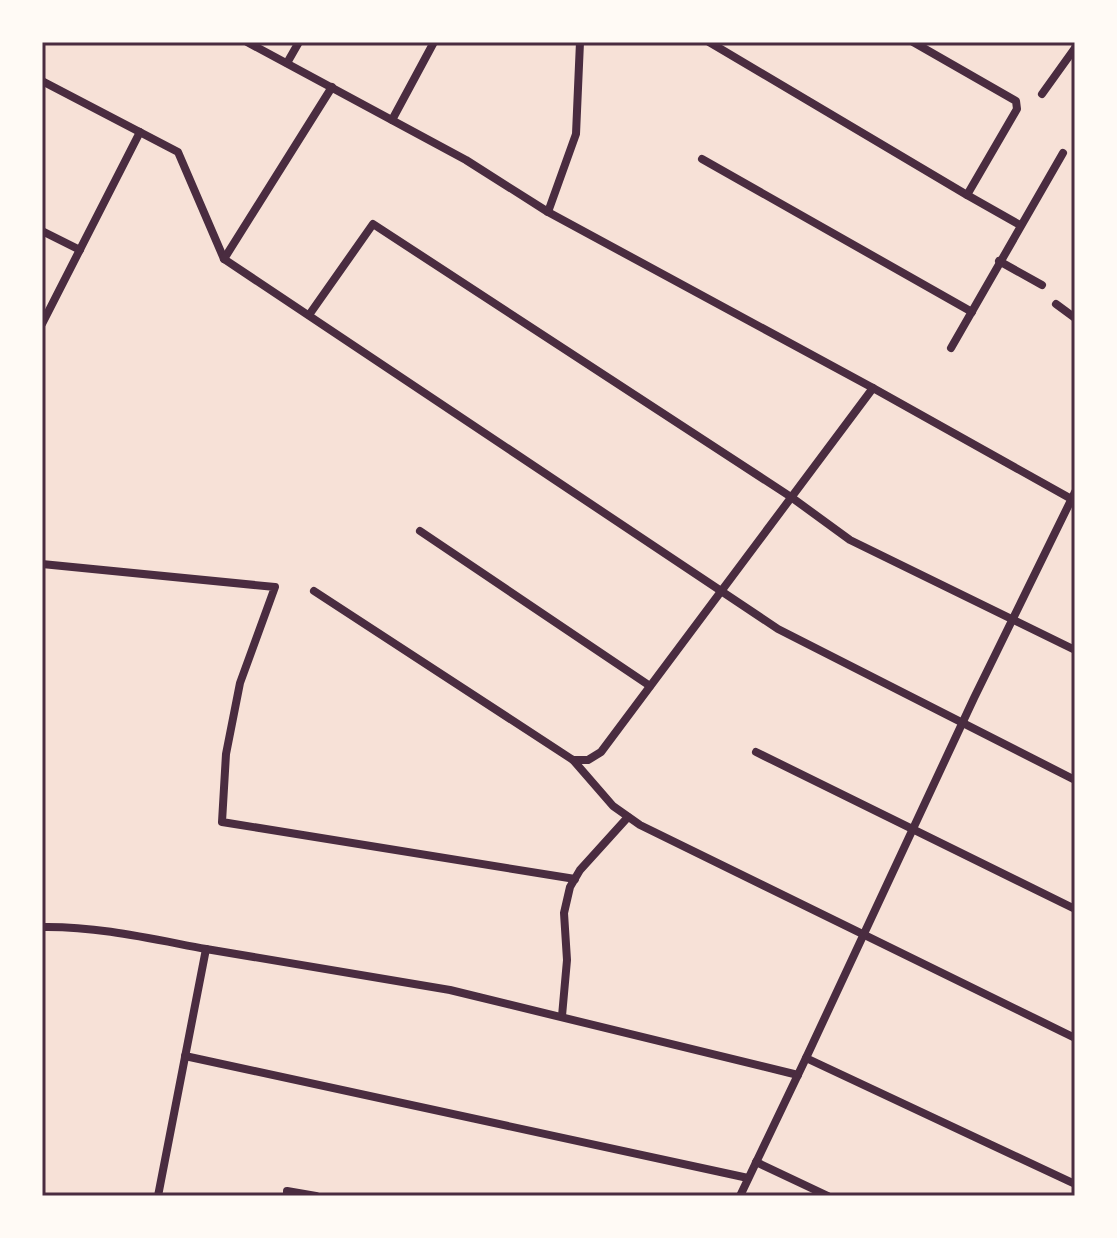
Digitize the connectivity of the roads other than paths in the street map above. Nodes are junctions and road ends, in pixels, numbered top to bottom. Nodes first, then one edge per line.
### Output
1 (247, 42) edge
2 (299, 42) edge
3 (434, 42) edge
4 (580, 42) edge
5 (709, 42) edge
6 (913, 42) edge
7 (1075, 48) edge
8 (287, 63) junction
9 (42, 81) edge
10 (332, 87) junction
11 (1042, 94) dead end
12 (392, 120) junction
13 (140, 132) junction
14 (1063, 153) dead end
15 (702, 159) dead end
16 (967, 195) junction
17 (548, 212) junction
18 (1020, 225) junction
19 (42, 231) edge
20 (80, 250) junction
21 (224, 259) junction
22 (999, 261) junction
23 (1042, 285) dead end
24 (1056, 304) dead end
25 (972, 312) junction
26 (309, 315) junction
27 (1075, 318) edge
28 (42, 324) edge
29 (951, 348) dead end
30 (873, 388) junction
31 (791, 497) junction
32 (1074, 497) edge
33 (420, 531) dead end
34 (42, 564) edge
35 (721, 590) junction
36 (314, 591) dead end
37 (1013, 619) junction
38 (1075, 650) edge
39 (650, 686) junction
40 (962, 723) junction
41 (756, 752) dead end
42 (573, 760) junction
43 (1075, 780) edge
44 (628, 817) junction
45 (912, 831) junction
46 (575, 879) junction
47 (1075, 909) edge
48 (42, 927) edge
49 (863, 936) junction
50 (206, 949) junction
51 (562, 1016) junction
52 (1075, 1038) edge
53 (185, 1056) junction
54 (806, 1058) junction
55 (798, 1075) junction
56 (756, 1162) junction
57 (748, 1178) junction
58 (1075, 1184) edge
59 (287, 1193) edge
60 (158, 1196) edge
61 (316, 1196) edge
62 (740, 1196) edge
63 (828, 1196) edge

1 - 8 street
2 - 8 street
3 - 12 street
4 - 17 street
5 - 16 street
6 - 16 street
7 - 11 street
8 - 10 street
9 - 13 street
10 - 12 street
10 - 21 street
12 - 17 street
13 - 20 street
13 - 21 street
14 - 18 street
15 - 25 street
16 - 18 street
17 - 30 street
18 - 22 street
19 - 20 street
20 - 28 street
21 - 26 street
22 - 23 street
22 - 25 street
24 - 27 street
25 - 29 street
26 - 31 street
26 - 35 street
30 - 31 street
30 - 32 street
31 - 35 street
31 - 37 street
32 - 37 street
33 - 39 street
34 - 46 street
35 - 39 street
35 - 40 street
36 - 42 street
37 - 38 street
37 - 40 street
39 - 42 street
40 - 43 street
40 - 45 street
41 - 45 street
42 - 44 street
44 - 46 street
44 - 49 street
45 - 47 street
45 - 49 street
46 - 51 street
48 - 50 street
49 - 52 street
49 - 54 street
50 - 51 street
50 - 53 street
51 - 55 street
53 - 57 street
53 - 60 street
54 - 55 street
54 - 58 street
55 - 56 street
56 - 57 street
56 - 63 street
57 - 62 street
59 - 61 street

